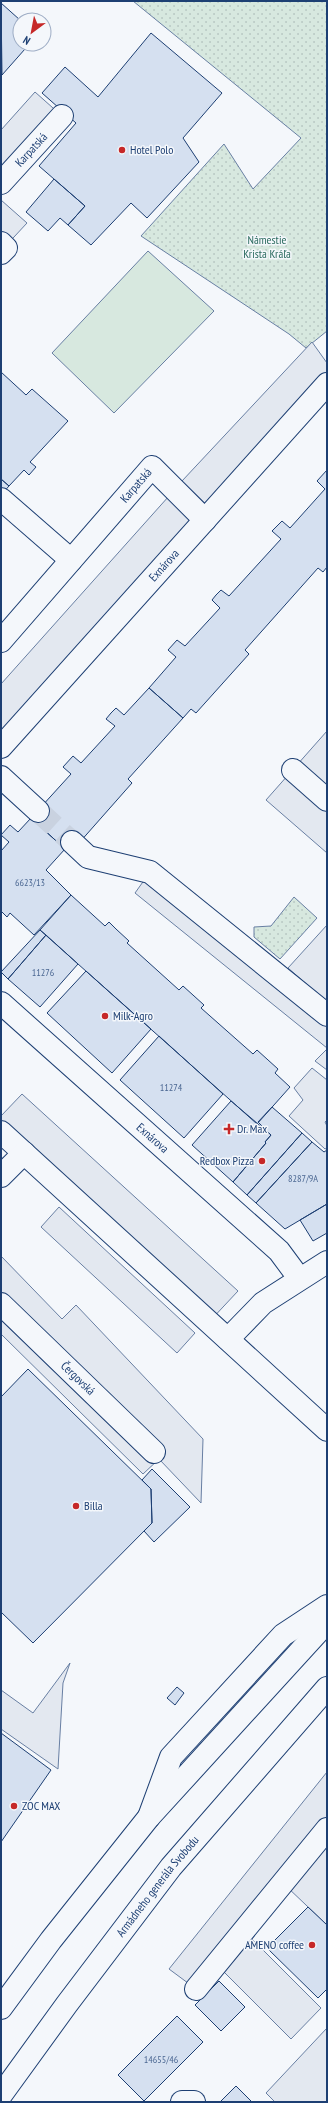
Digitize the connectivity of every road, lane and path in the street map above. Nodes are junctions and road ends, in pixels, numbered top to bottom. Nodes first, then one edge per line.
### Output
1 (62, 116) dead end
2 (1, 183) edge
3 (327, 384) edge
4 (1, 499) edge
5 (205, 520) junction
6 (71, 560) junction
7 (1, 641) edge
8 (1, 747) edge
9 (293, 770) dead end
10 (1, 776) edge
11 (327, 800) edge
12 (38, 811) tunnel mouth
13 (72, 842) tunnel mouth
14 (1, 1003) edge
15 (327, 1015) edge
16 (1, 1132) edge
17 (24, 1152) junction
18 (1, 1176) edge
19 (327, 1262) edge
20 (299, 1278) junction
21 (1, 1304) edge
22 (228, 1339) junction
23 (327, 1430) edge
24 (154, 1452) dead end
25 (327, 1606) edge
26 (327, 1622) edge
27 (327, 1688) edge
28 (149, 1817) junction
29 (327, 1829) edge
30 (196, 1989) dead end
31 (1, 2008) edge
32 (1, 2095) edge
33 (182, 2102) edge
34 (194, 2102) edge

1 - 2 street, Karpatská
3 - 5 street, Exnárova
4 - 6 street
5 - 6 street, Karpatská
5 - 8 street, Exnárova
6 - 7 street, Karpatská
9 - 11 street
10 - 12 street
13 - 15 street
14 - 20 street, Exnárova
16 - 17 street
17 - 18 street
17 - 22 street
19 - 20 street
20 - 22 street
21 - 24 street, Čergovská
22 - 23 street
25 - 28 street
26 - 28 street
27 - 32 street, Armádneho generála Svobodu
28 - 31 street
29 - 30 street
33 - 34 street

